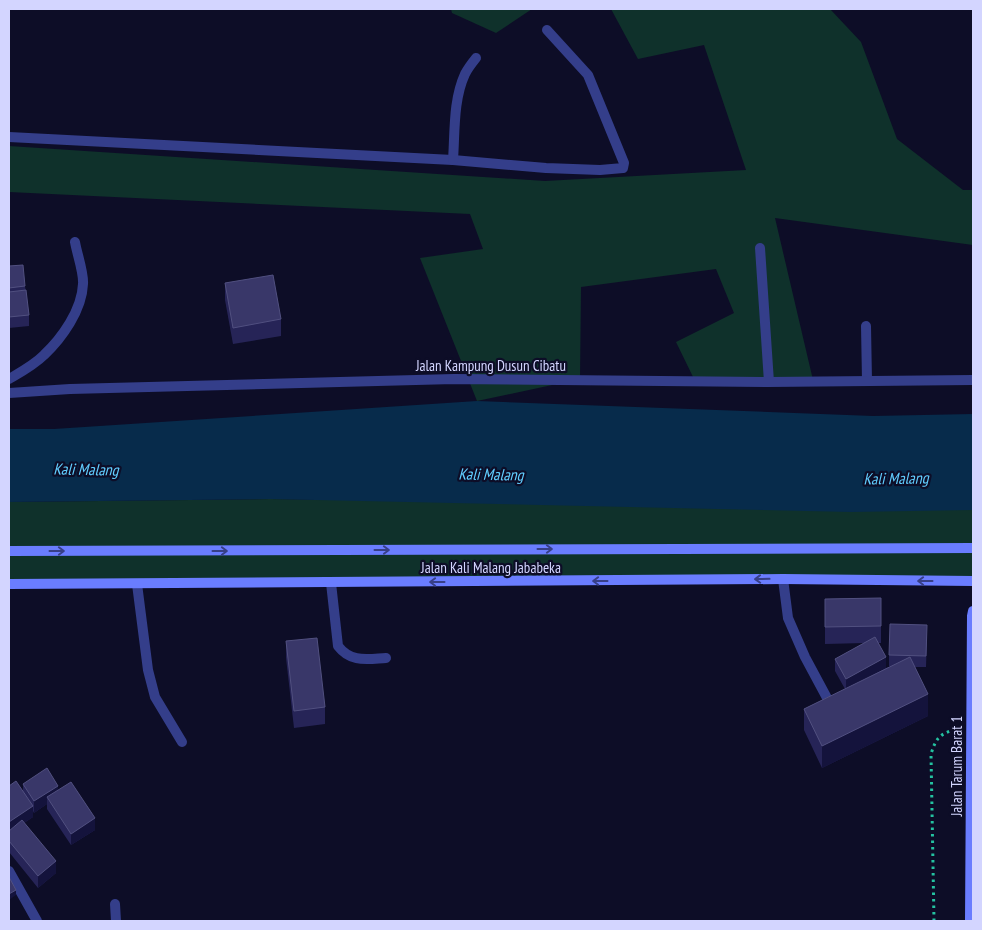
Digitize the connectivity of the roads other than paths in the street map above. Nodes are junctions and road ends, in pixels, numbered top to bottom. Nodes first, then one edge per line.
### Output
1 (547, 30) dead end
2 (476, 58) dead end
3 (9, 137) edge
4 (453, 160) junction
5 (75, 242) dead end
6 (760, 248) dead end
7 (866, 326) dead end
8 (9, 380) edge
9 (973, 380) edge
10 (867, 381) junction
11 (769, 382) junction
12 (9, 393) edge
13 (973, 548) edge
14 (9, 551) edge
15 (783, 579) junction
16 (973, 581) edge
17 (331, 583) junction
18 (9, 584) edge
19 (137, 584) junction
20 (973, 611) edge
21 (386, 658) dead end
22 (827, 698) edge
23 (182, 742) dead end
24 (9, 871) edge
25 (114, 904) dead end
26 (37, 921) edge
27 (116, 921) edge
28 (970, 921) edge

1 - 4 street
2 - 4 street
3 - 4 street
5 - 8 street
6 - 11 street
7 - 10 street
9 - 10 street, Jalan Kampung Dusun Cibatu
10 - 11 street, Jalan Kampung Dusun Cibatu
11 - 12 street, Jalan Kampung Dusun Cibatu
14 -> 13 main road, Jalan Kali Malang Jababeka
16 -> 15 main road, Jalan Kali Malang Jababeka
15 -> 17 main road, Jalan Kali Malang Jababeka
15 - 22 street
17 - 19 main road, Jalan Kali Malang Jababeka
17 - 21 street
18 - 19 main road, Jalan Kali Malang Jababeka
19 - 23 street
20 - 28 main road, Jalan Tarum Barat 1
24 - 26 street
25 - 27 street

